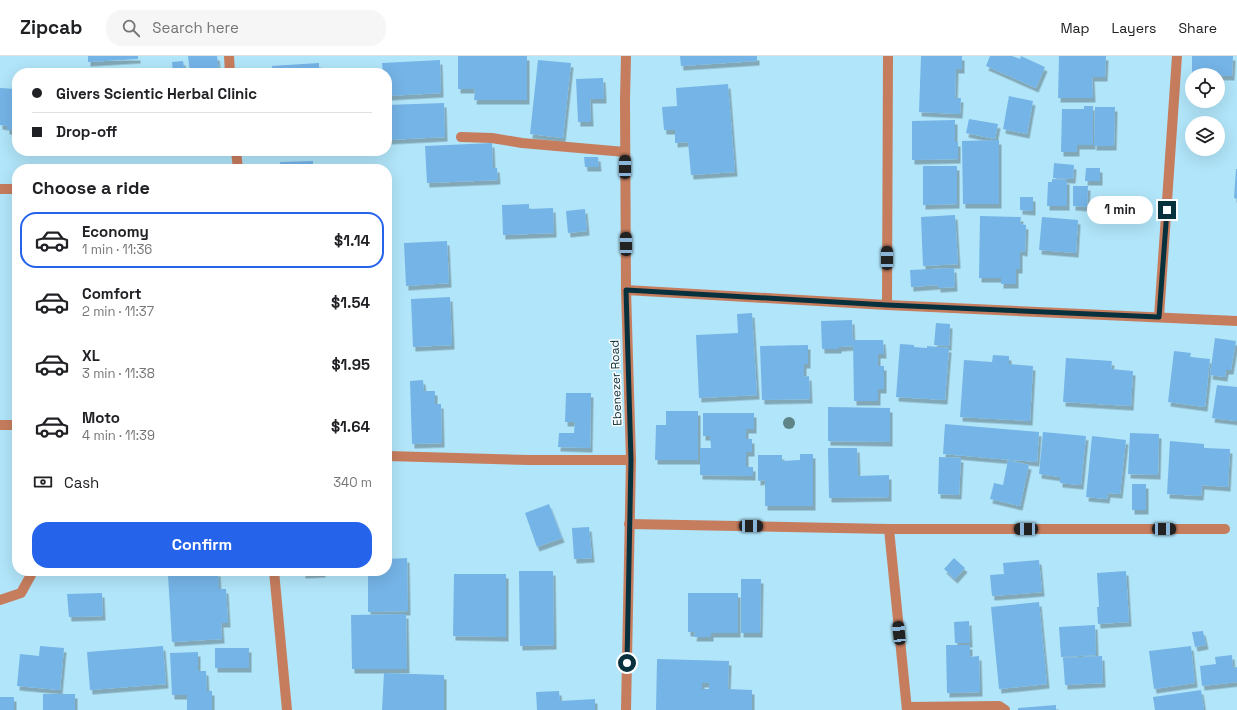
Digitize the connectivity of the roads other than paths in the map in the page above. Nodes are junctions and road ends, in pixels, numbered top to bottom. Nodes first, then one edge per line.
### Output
1 (229, 56) edge
2 (626, 56) edge
3 (888, 56) edge
4 (1177, 56) edge
5 (230, 68) edge
6 (461, 137) dead end
7 (625, 152) junction
8 (0, 189) edge
9 (12, 189) edge
10 (626, 290) junction
11 (887, 305) junction
12 (1159, 317) junction
13 (1237, 321) edge
14 (0, 425) edge
15 (12, 425) edge
16 (392, 456) edge
17 (631, 460) junction
18 (629, 524) junction
19 (889, 528) junction
20 (1225, 529) dead end
21 (30, 576) edge
22 (274, 576) edge
23 (0, 600) edge
24 (907, 708) edge
25 (287, 710) edge
26 (626, 710) edge
27 (1005, 710) edge

1 - 5 street
2 - 7 street, Ebenezer Road
3 - 11 street
4 - 12 street
6 - 7 street
7 - 10 street, Ebenezer Road
8 - 9 street
10 - 11 street
10 - 17 street, Ebenezer Road
11 - 12 street
12 - 13 street
14 - 15 street
16 - 17 street
17 - 18 street, Ebenezer Road
18 - 19 street
18 - 26 street, Ebenezer Road
19 - 20 street
19 - 24 street
21 - 23 street
22 - 25 street
24 - 27 street

